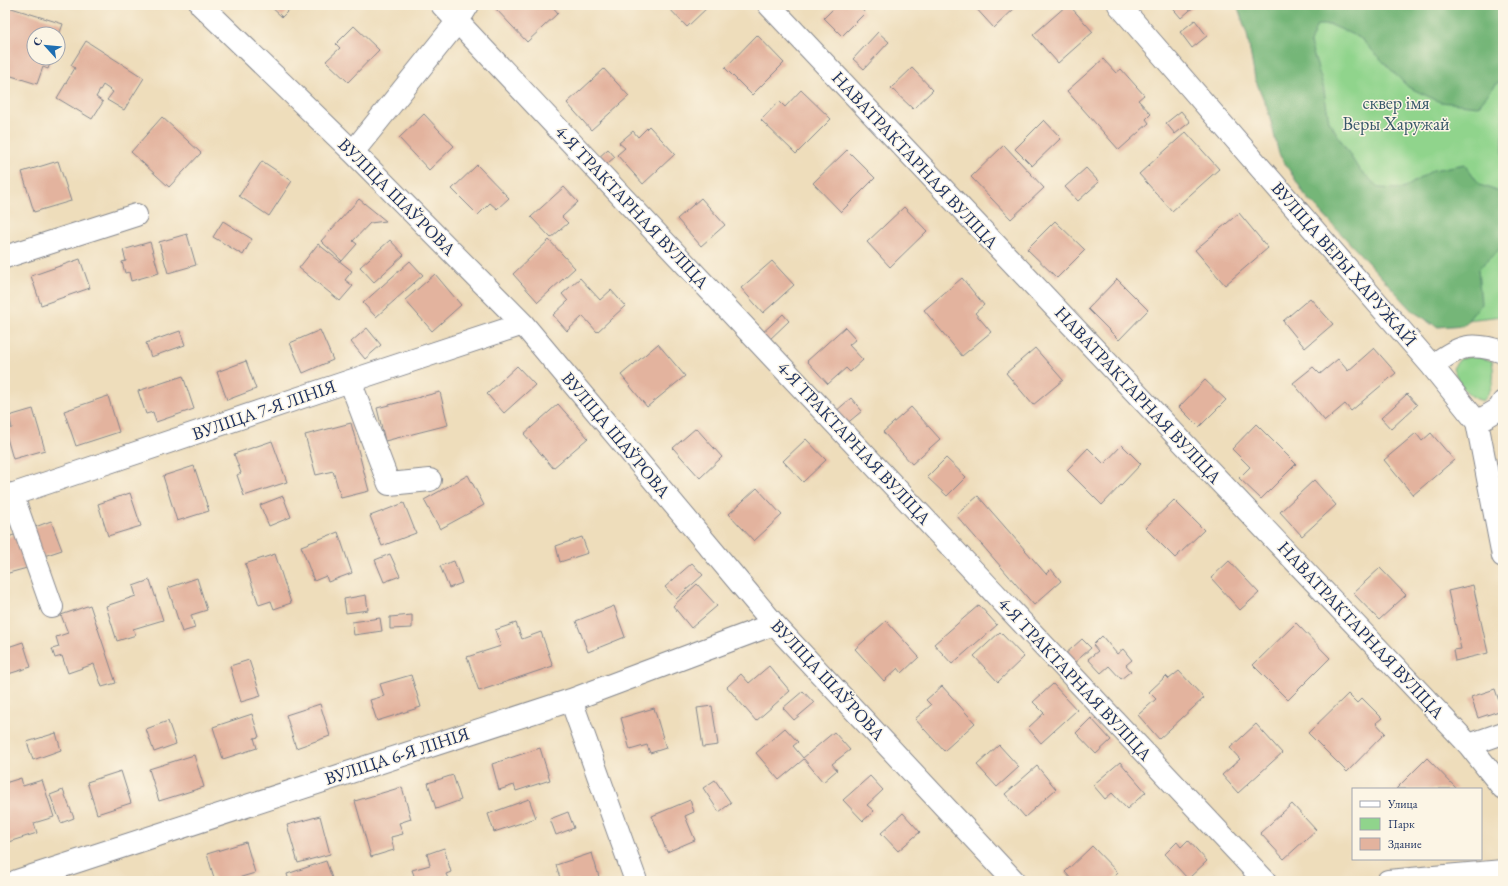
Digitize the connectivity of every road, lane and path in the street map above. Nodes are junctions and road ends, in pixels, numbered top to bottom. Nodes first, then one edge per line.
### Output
1 (201, 5) edge
2 (442, 5) edge
3 (769, 5) edge
4 (1119, 5) edge
5 (463, 13) edge
6 (353, 152) junction
7 (136, 215) dead end
8 (5, 257) edge
9 (523, 324) junction
10 (1503, 352) edge
11 (1432, 366) junction
12 (350, 381) junction
13 (1503, 402) edge
14 (1477, 422) junction
15 (430, 480) dead end
16 (8, 496) edge
17 (1503, 556) edge
18 (52, 607) dead end
19 (774, 624) junction
20 (571, 700) junction
21 (1503, 733) edge
22 (1469, 745) junction
23 (1503, 788) edge
24 (1503, 872) edge
25 (17, 881) edge
26 (636, 881) edge
27 (1014, 881) edge
28 (1265, 881) edge
29 (1388, 881) edge

1 - 6 street, ВУЛІЦА ШАЎРОВА
2 - 5 street, 4-Я ТРАКТАРНАЯ ВУЛІЦА
3 - 22 street, НАВАТРАКТАРНАЯ ВУЛІЦА
4 - 11 street, ВУЛІЦА ВЕРЫ ХАРУЖАЙ
5 - 6 street
5 - 28 street, 4-Я ТРАКТАРНАЯ ВУЛІЦА
6 - 9 street, ВУЛІЦА ШАЎРОВА
7 - 8 street
9 - 12 street, ВУЛІЦА 7-Я ЛІНІЯ
9 - 19 street, ВУЛІЦА ШАЎРОВА
10 - 11 street
11 - 14 street, ВУЛІЦА ВЕРЫ ХАРУЖАЙ
12 - 15 street
12 - 16 street, ВУЛІЦА 7-Я ЛІНІЯ
13 - 14 street
14 - 17 street, ВУЛІЦА ВЕРЫ ХАРУЖАЙ
16 - 18 street
19 - 20 street, ВУЛІЦА 6-Я ЛІНІЯ
19 - 27 street, ВУЛІЦА ШАЎРОВА
20 - 25 street, ВУЛІЦА 6-Я ЛІНІЯ
20 - 26 street
21 - 22 street
22 - 23 street, НАВАТРАКТАРНАЯ ВУЛІЦА
24 - 29 street

